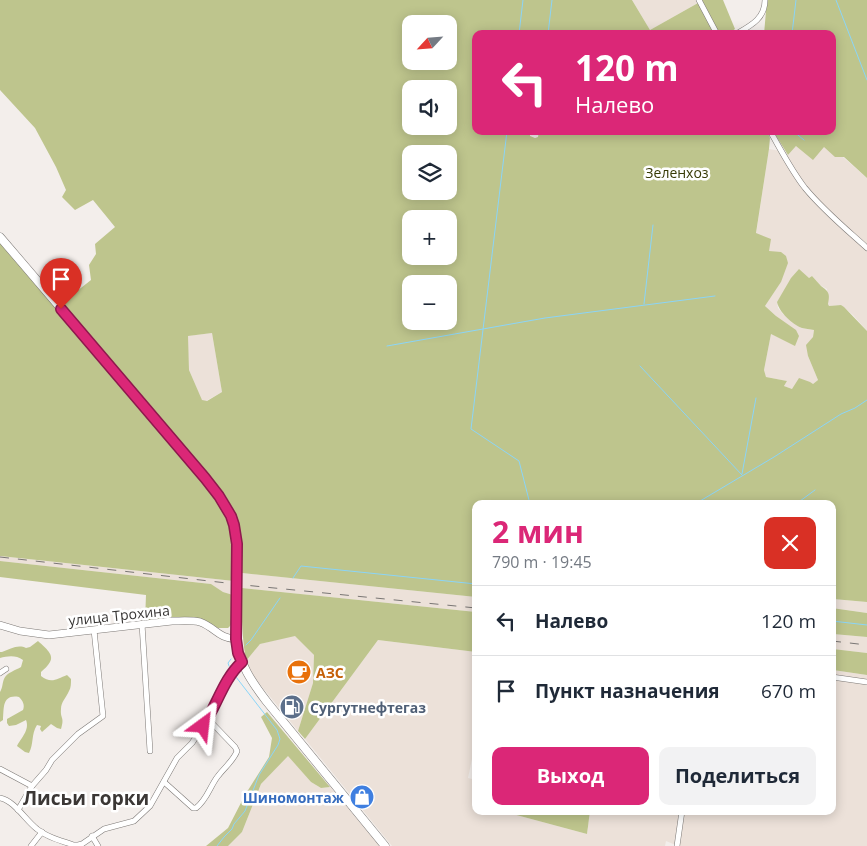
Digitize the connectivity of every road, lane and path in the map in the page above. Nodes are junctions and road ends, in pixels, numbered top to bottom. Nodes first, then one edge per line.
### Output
1 (699, 0) edge
2 (766, 0) edge
3 (715, 30) edge
4 (743, 30) edge
5 (772, 135) edge
6 (0, 237) edge
7 (867, 248) edge
8 (142, 624) junction
9 (0, 625) edge
10 (94, 630) junction
11 (236, 639) junction
12 (242, 662) junction
13 (6, 669) dead end
14 (0, 673) edge
15 (836, 678) edge
16 (867, 682) edge
17 (208, 719) junction
18 (150, 751) dead end
19 (0, 769) edge
20 (164, 782) junction
21 (32, 786) junction
22 (0, 798) edge
23 (18, 810) junction
24 (681, 815) edge
25 (42, 832) junction
26 (92, 836) junction
27 (31, 846) edge
28 (98, 846) edge
29 (385, 846) edge
30 (677, 846) edge

1 - 3 street
2 - 4 street
5 - 7 street
6 - 11 main road
8 - 10 street, улица Трохина
8 - 11 street, улица Трохина
8 - 18 street
9 - 10 street, улица Трохина
10 - 21 street
11 - 12 main road
12 - 17 street
12 - 29 main road
13 - 14 street
15 - 16 street
17 - 20 street
17 - 20 street
19 - 21 street
20 - 26 street
21 - 23 street
22 - 23 street
23 - 25 street
24 - 30 street
25 - 26 street
25 - 27 street
26 - 28 street

